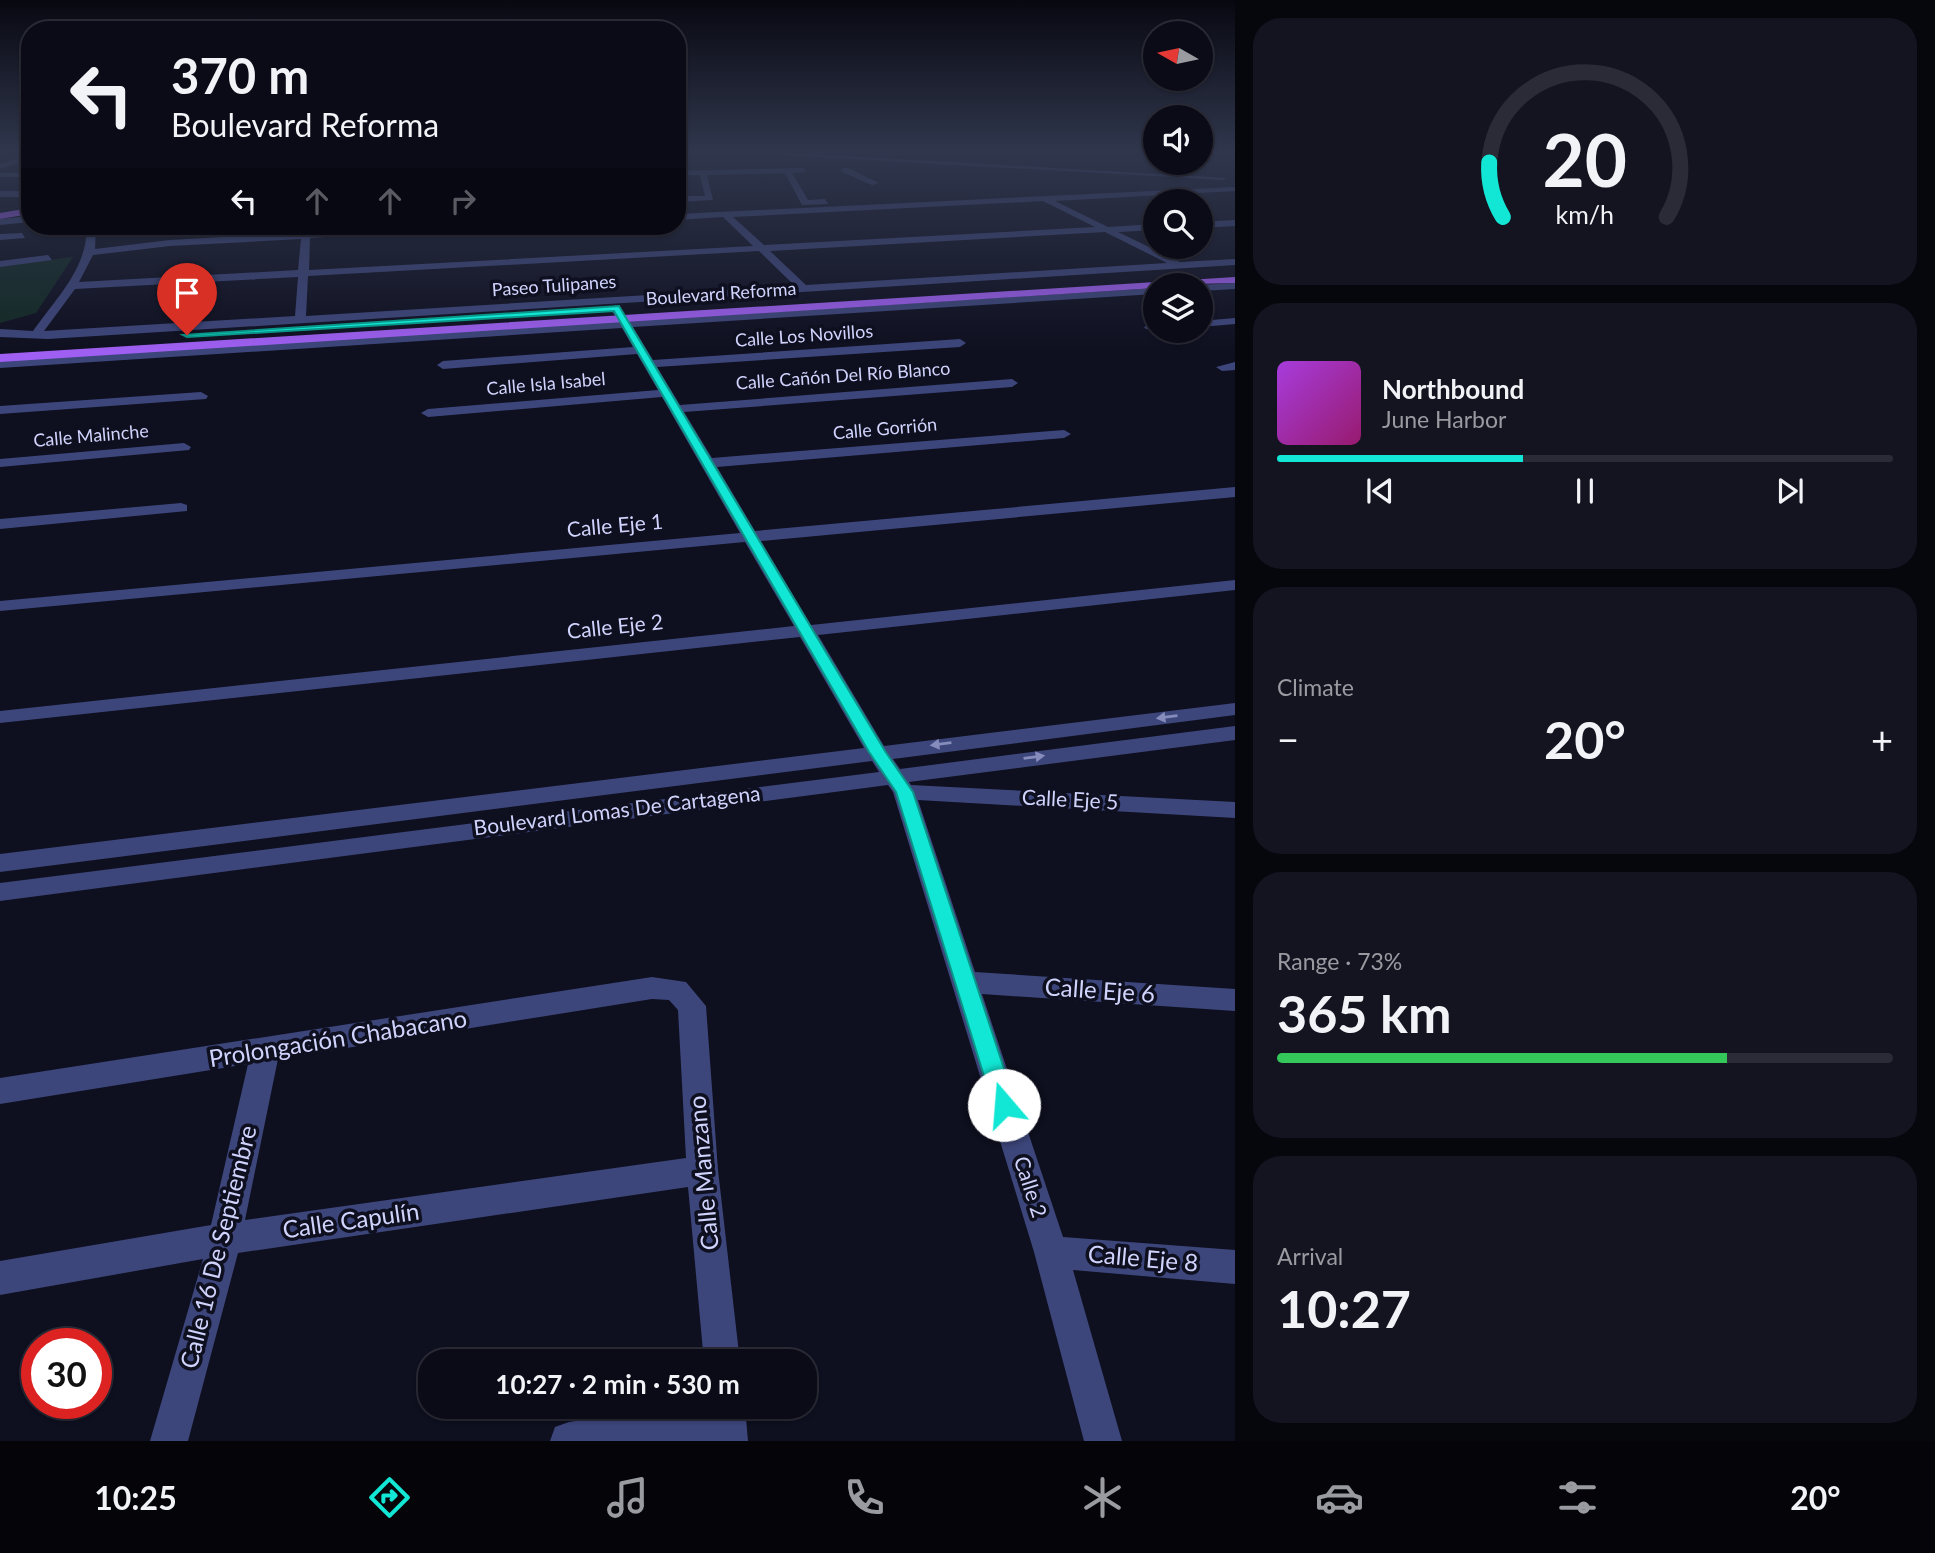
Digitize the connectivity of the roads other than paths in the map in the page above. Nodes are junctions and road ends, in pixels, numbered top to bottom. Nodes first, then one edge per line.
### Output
1 (730, 218) edge
2 (1056, 218) dead end
3 (1084, 218) edge
4 (21, 220) edge
5 (0, 222) edge
6 (1235, 223) edge
7 (1213, 224) edge
8 (1143, 228) edge
9 (1108, 230) junction
10 (1081, 231) junction
11 (91, 235) edge
12 (306, 235) joint
13 (22, 236) dead end
14 (0, 237) edge
15 (1104, 243) dead end
16 (762, 248) junction
17 (90, 252) junction
18 (1127, 255) dead end
19 (48, 258) dead end
20 (1235, 262) edge
21 (0, 264) edge
22 (1178, 265) junction
23 (1150, 267) junction
24 (1235, 270) edge
25 (305, 273) junction
26 (1235, 280) edge
27 (70, 286) junction
28 (1235, 286) edge
29 (1213, 287) edge
30 (803, 288) junction
31 (1143, 292) edge
32 (622, 317) junction
33 (46, 318) junction
34 (300, 319) junction
35 (1235, 321) edge
36 (1213, 323) edge
37 (0, 326) edge
38 (0, 333) edge
39 (36, 335) junction
40 (960, 343) dead end
41 (0, 346) edge
42 (646, 357) junction
43 (0, 358) edge
44 (0, 364) edge
45 (443, 365) dead end
46 (1012, 383) dead end
47 (667, 393) junction
48 (201, 396) dead end
49 (676, 408) junction
50 (0, 410) edge
51 (428, 413) dead end
52 (1064, 434) dead end
53 (184, 447) dead end
54 (0, 463) edge
55 (708, 463) junction
56 (1235, 492) edge
57 (181, 508) dead end
58 (0, 524) edge
59 (751, 536) junction
60 (1235, 585) edge
61 (0, 606) edge
62 (805, 629) junction
63 (1235, 709) edge
64 (0, 717) edge
65 (1235, 733) edge
66 (891, 773) junction
67 (1235, 810) edge
68 (135, 846) junction
69 (0, 863) edge
70 (130, 875) junction
71 (0, 892) edge
72 (965, 982) junction
73 (676, 990) joint
74 (1235, 1000) edge
75 (265, 1052) junction
76 (0, 1091) edge
77 (702, 1170) junction
78 (225, 1239) junction
79 (1051, 1252) junction
80 (1235, 1267) edge
81 (0, 1278) edge
82 (721, 1349) edge
83 (728, 1422) edge
84 (169, 1441) edge
85 (569, 1441) edge
86 (1102, 1441) edge

1 - 16 street
2 - 10 street
3 - 9 street
4 - 5 street
6 - 7 street
8 - 9 street
9 - 10 street
9 - 22 street
10 - 15 street
10 - 16 street
11 - 17 street
12 - 17 street
12 - 25 street
13 - 14 street
16 - 25 street
16 - 30 street
17 - 27 street
18 - 23 street
19 - 21 street
20 - 22 street, Paseo Tulipanes
22 - 23 street, Paseo Tulipanes
23 - 30 street, Paseo Tulipanes
24 - 32 main road, Boulevard Reforma
25 - 27 street
25 - 34 street
26 - 32 main road, Boulevard Reforma
27 - 33 street
28 - 29 street
30 - 34 street, Paseo Tulipanes
31 - 32 street
32 - 41 main road, Boulevard Reforma
32 - 42 street, Calle 2
32 - 43 main road, Boulevard Reforma
32 - 44 street
33 - 37 street
33 - 39 street
34 - 39 street, Paseo Tulipanes
35 - 36 street
38 - 39 street, Paseo Tulipanes
40 - 42 street, Calle Los Novillos
42 - 45 street, Calle Isla Isabel
42 - 47 street, Calle 2
46 - 49 street, Calle Cañón Del Río Blanco
47 - 49 street, Calle 2
47 - 51 street, Calle Isla Isabel
48 - 50 street
49 - 55 street, Calle 2
52 - 55 street, Calle Gorrión
53 - 54 street, Calle Malinche
55 - 59 street, Calle 2
56 - 59 street, Calle Eje 1
57 - 58 street
59 - 61 street, Calle Eje 1
59 - 62 street, Calle 2
60 - 62 street, Calle Eje 2
62 - 64 street, Calle Eje 2
62 - 66 street, Calle 2
63 -> 66 street, Boulevard Lomas De Cartagena
66 -> 65 street, Boulevard Lomas De Cartagena
66 - 67 street, Calle Eje 5
66 - 68 street, Boulevard Lomas De Cartagena
66 - 70 street, Boulevard Lomas De Cartagena
66 - 72 street, Calle 2
68 - 69 street, Boulevard Lomas De Cartagena
68 - 70 street
70 - 71 street, Boulevard Lomas De Cartagena
72 - 74 street, Calle Eje 6
72 - 79 street, Calle 2
73 - 75 street, Prolongación Chabacano
73 - 77 street, Calle Manzano
75 - 76 street, Prolongación Chabacano
75 - 78 street, Calle 16 De Septiembre
77 - 78 street, Calle Capulín
77 - 82 street, Calle Manzano
78 - 81 street, Calle Capulín
78 - 84 street, Calle 16 De Septiembre
79 - 80 street, Calle Eje 8
79 - 86 street, Calle 2
83 - 85 street

